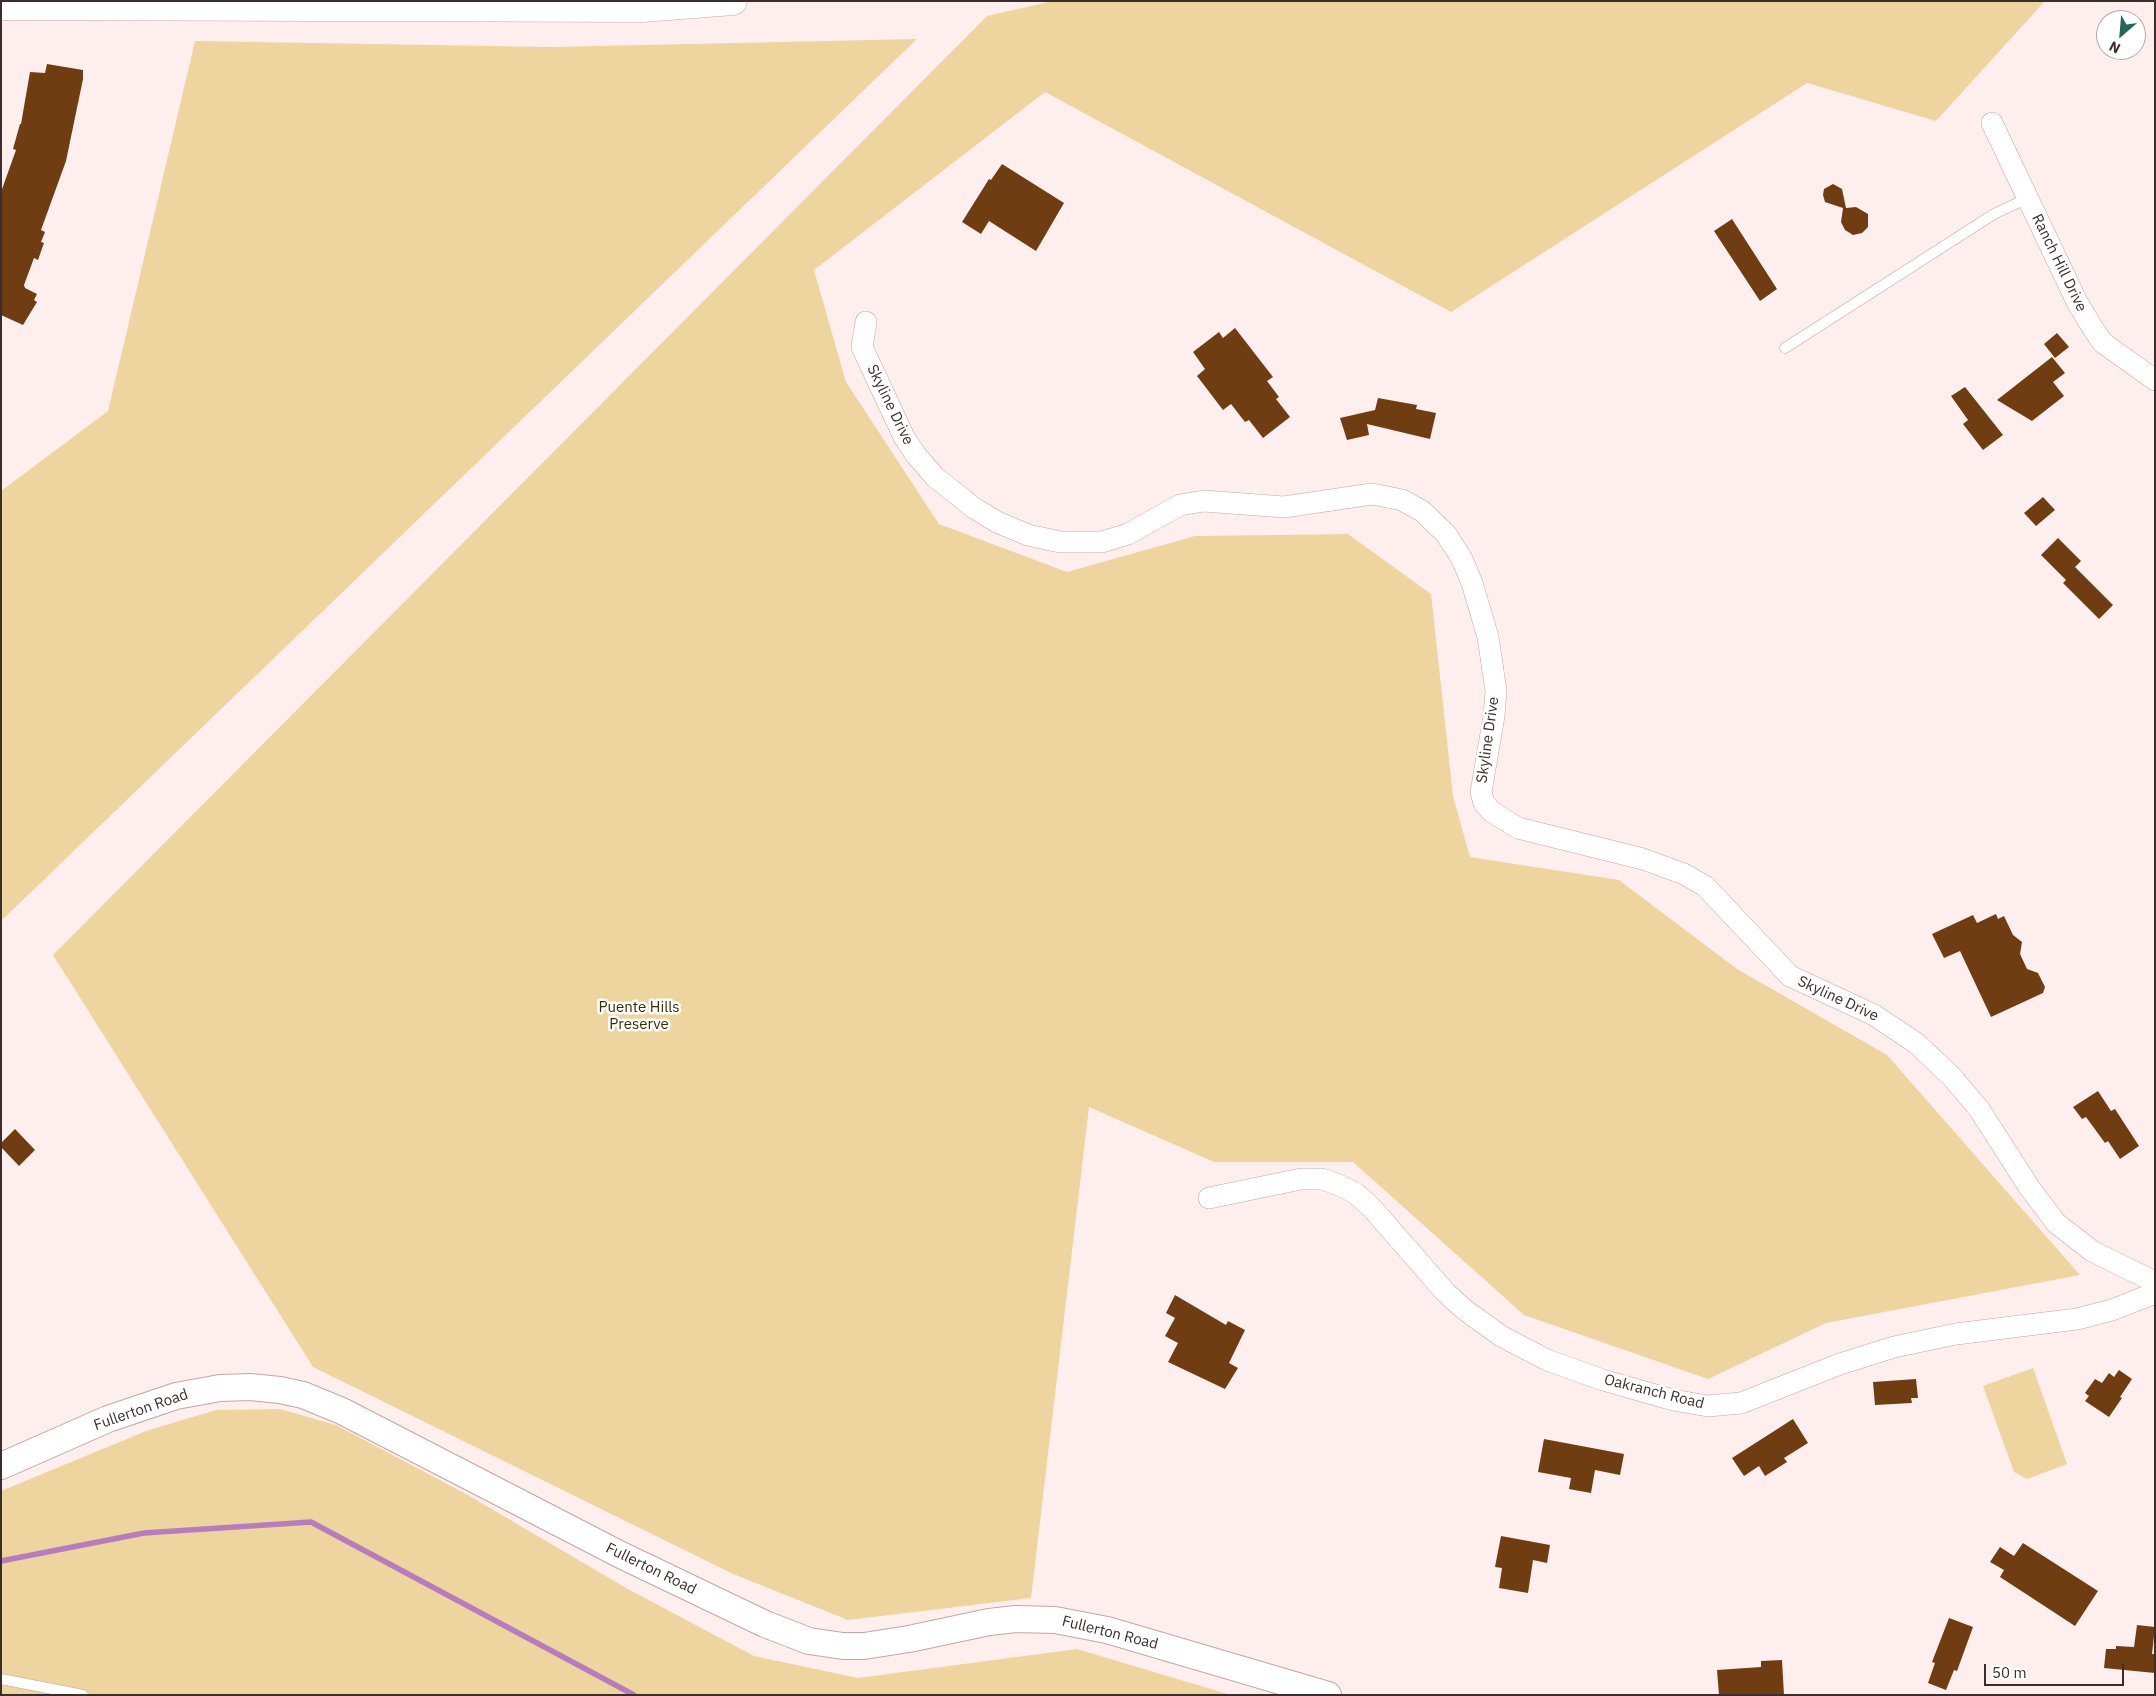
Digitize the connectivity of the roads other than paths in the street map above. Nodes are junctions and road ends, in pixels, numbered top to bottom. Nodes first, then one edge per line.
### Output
1 (733, 1) edge
2 (400, 5) edge
3 (1, 6) edge
4 (1992, 123) dead end
5 (2028, 198) junction
6 (866, 322) dead end
7 (1785, 348) dead end
8 (2155, 380) edge
9 (1209, 1198) dead end
10 (2155, 1282) edge
11 (2155, 1293) edge
12 (1, 1466) edge
13 (1, 1680) edge
14 (83, 1695) edge
15 (1328, 1695) edge

1 - 2 main road
2 - 3 main road
4 - 5 street, Ranch Hill Drive
5 - 7 lane
5 - 8 street, Ranch Hill Drive
6 - 10 street, Skyline Drive
9 - 11 street, Oakranch Road
12 - 15 street, Fullerton Road
13 - 14 lane

